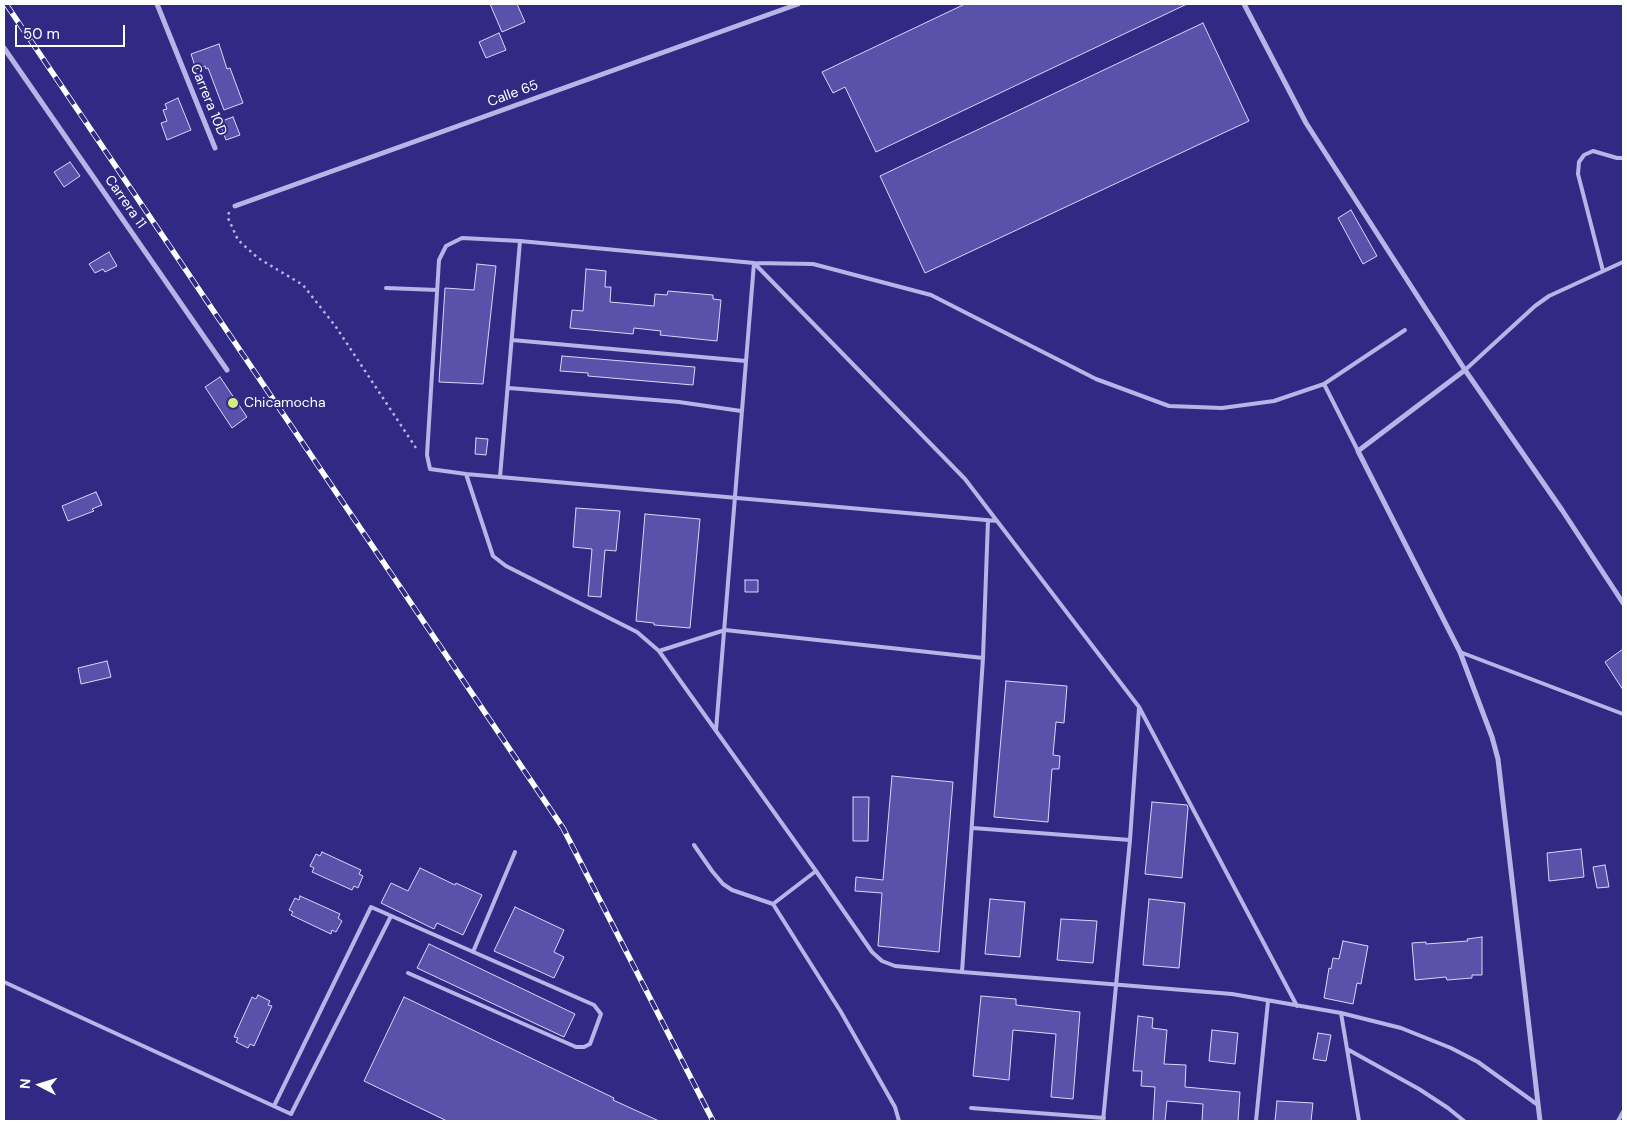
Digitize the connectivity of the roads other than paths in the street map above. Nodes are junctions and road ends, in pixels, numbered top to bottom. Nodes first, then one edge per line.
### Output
1 (157, 4) edge
2 (798, 4) edge
3 (1244, 4) edge
4 (4, 48) edge
5 (215, 148) dead end
6 (1623, 158) edge
7 (235, 206) road end
8 (520, 242) junction
9 (1623, 262) edge
10 (754, 263) junction
11 (1603, 271) junction
12 (386, 288) dead end
13 (437, 290) junction
14 (1405, 330) dead end
15 (512, 340) junction
16 (746, 362) junction
17 (227, 370) dead end
18 (1465, 370) junction
19 (1324, 384) junction
20 (509, 388) junction
21 (742, 411) junction
22 (1358, 451) junction
23 (466, 474) junction
24 (500, 477) junction
25 (735, 498) junction
26 (988, 520) junction
27 (997, 521) junction
28 (1623, 604) edge
29 (724, 630) junction
30 (659, 651) junction
31 (1460, 652) junction
32 (983, 658) junction
33 (1139, 707) junction
34 (1623, 714) edge
35 (716, 730) junction
36 (973, 828) junction
37 (1130, 840) junction
38 (694, 844) dead end
39 (515, 852) dead end
40 (816, 871) junction
41 (773, 904) junction
42 (391, 916) junction
43 (473, 952) junction
44 (962, 972) junction
45 (408, 973) dead end
46 (4, 982) edge
47 (1115, 985) junction
48 (1268, 1001) junction
49 (1297, 1006) junction
50 (1342, 1013) junction
51 (1347, 1050) junction
52 (1538, 1105) junction
53 (274, 1106) junction
54 (971, 1108) dead end
55 (1623, 1112) edge
56 (1104, 1120) edge
57 (899, 1121) edge
58 (1256, 1121) edge
59 (1359, 1121) edge
60 (1464, 1121) edge
61 (1540, 1121) edge
62 (1618, 1121) edge

1 - 5 street, Carrera 10D
2 - 7 street, Calle 65
3 - 18 street
4 - 17 street, Carrera 11
6 - 11 lane
8 - 10 lane
8 - 13 lane
8 - 15 lane
9 - 11 lane
10 - 16 lane
10 - 19 lane
10 - 27 lane
11 - 18 lane
12 - 13 lane
13 - 23 lane
14 - 19 lane
15 - 16 lane
15 - 20 lane
16 - 21 lane
18 - 22 street
18 - 28 street
19 - 22 lane
20 - 21 lane
20 - 24 lane
21 - 25 lane
22 - 31 street
23 - 24 lane
23 - 30 lane
24 - 25 lane
25 - 26 lane
25 - 29 lane
26 - 27 lane
26 - 32 lane
27 - 33 lane
29 - 30 lane
29 - 32 lane
29 - 35 lane
30 - 35 lane
31 - 34 lane
31 - 52 street
32 - 36 lane
33 - 37 lane
33 - 49 lane
35 - 40 lane
36 - 37 lane
36 - 44 lane
37 - 47 lane
38 - 41 lane
39 - 43 lane
40 - 41 lane
40 - 44 lane
41 - 57 lane
42 - 43 lane
42 - 53 lane
42 - 53 lane
43 - 45 lane
44 - 47 lane
46 - 53 lane
47 - 48 lane
47 - 56 lane
48 - 49 lane
48 - 58 lane
49 - 50 lane
50 - 51 lane
50 - 52 lane
51 - 59 lane
51 - 60 lane
52 - 61 street
54 - 56 lane
55 - 62 lane

